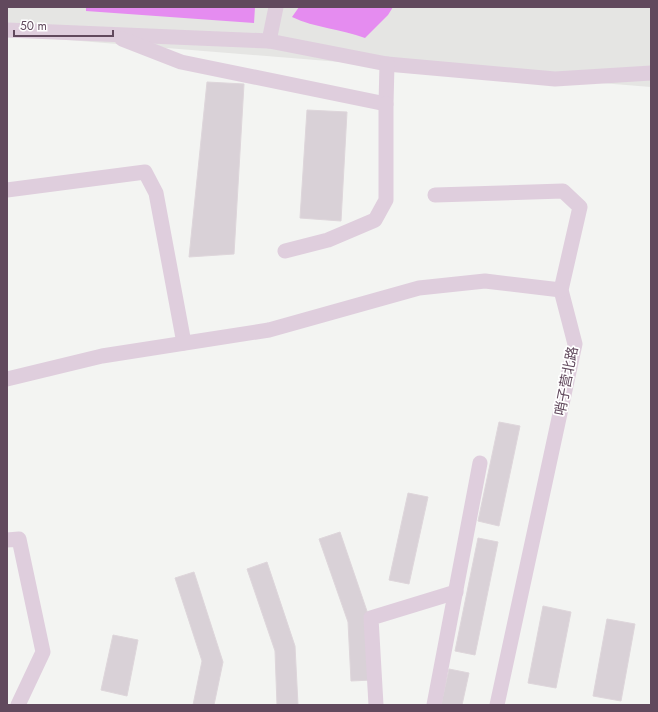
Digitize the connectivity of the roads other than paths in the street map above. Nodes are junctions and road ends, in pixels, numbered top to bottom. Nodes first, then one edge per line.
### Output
1 (276, 7) edge
2 (7, 30) edge
3 (109, 34) junction
4 (269, 41) junction
5 (387, 64) junction
6 (651, 73) edge
7 (386, 104) junction
8 (7, 190) edge
9 (435, 195) dead end
10 (285, 251) dead end
11 (561, 290) junction
12 (184, 343) junction
13 (7, 379) edge
14 (480, 463) dead end
15 (7, 540) edge
16 (456, 592) junction
17 (18, 705) edge
18 (376, 705) edge
19 (434, 705) edge
20 (497, 705) edge

1 - 4 street
2 - 3 street
3 - 4 street
3 - 7 street
4 - 5 street
5 - 6 street
5 - 7 street
7 - 10 street
8 - 12 street
9 - 11 street, 哨子营北路
11 - 12 street
11 - 20 street, 哨子营北路
12 - 13 street
14 - 16 street
15 - 17 street
16 - 18 street
16 - 19 street

